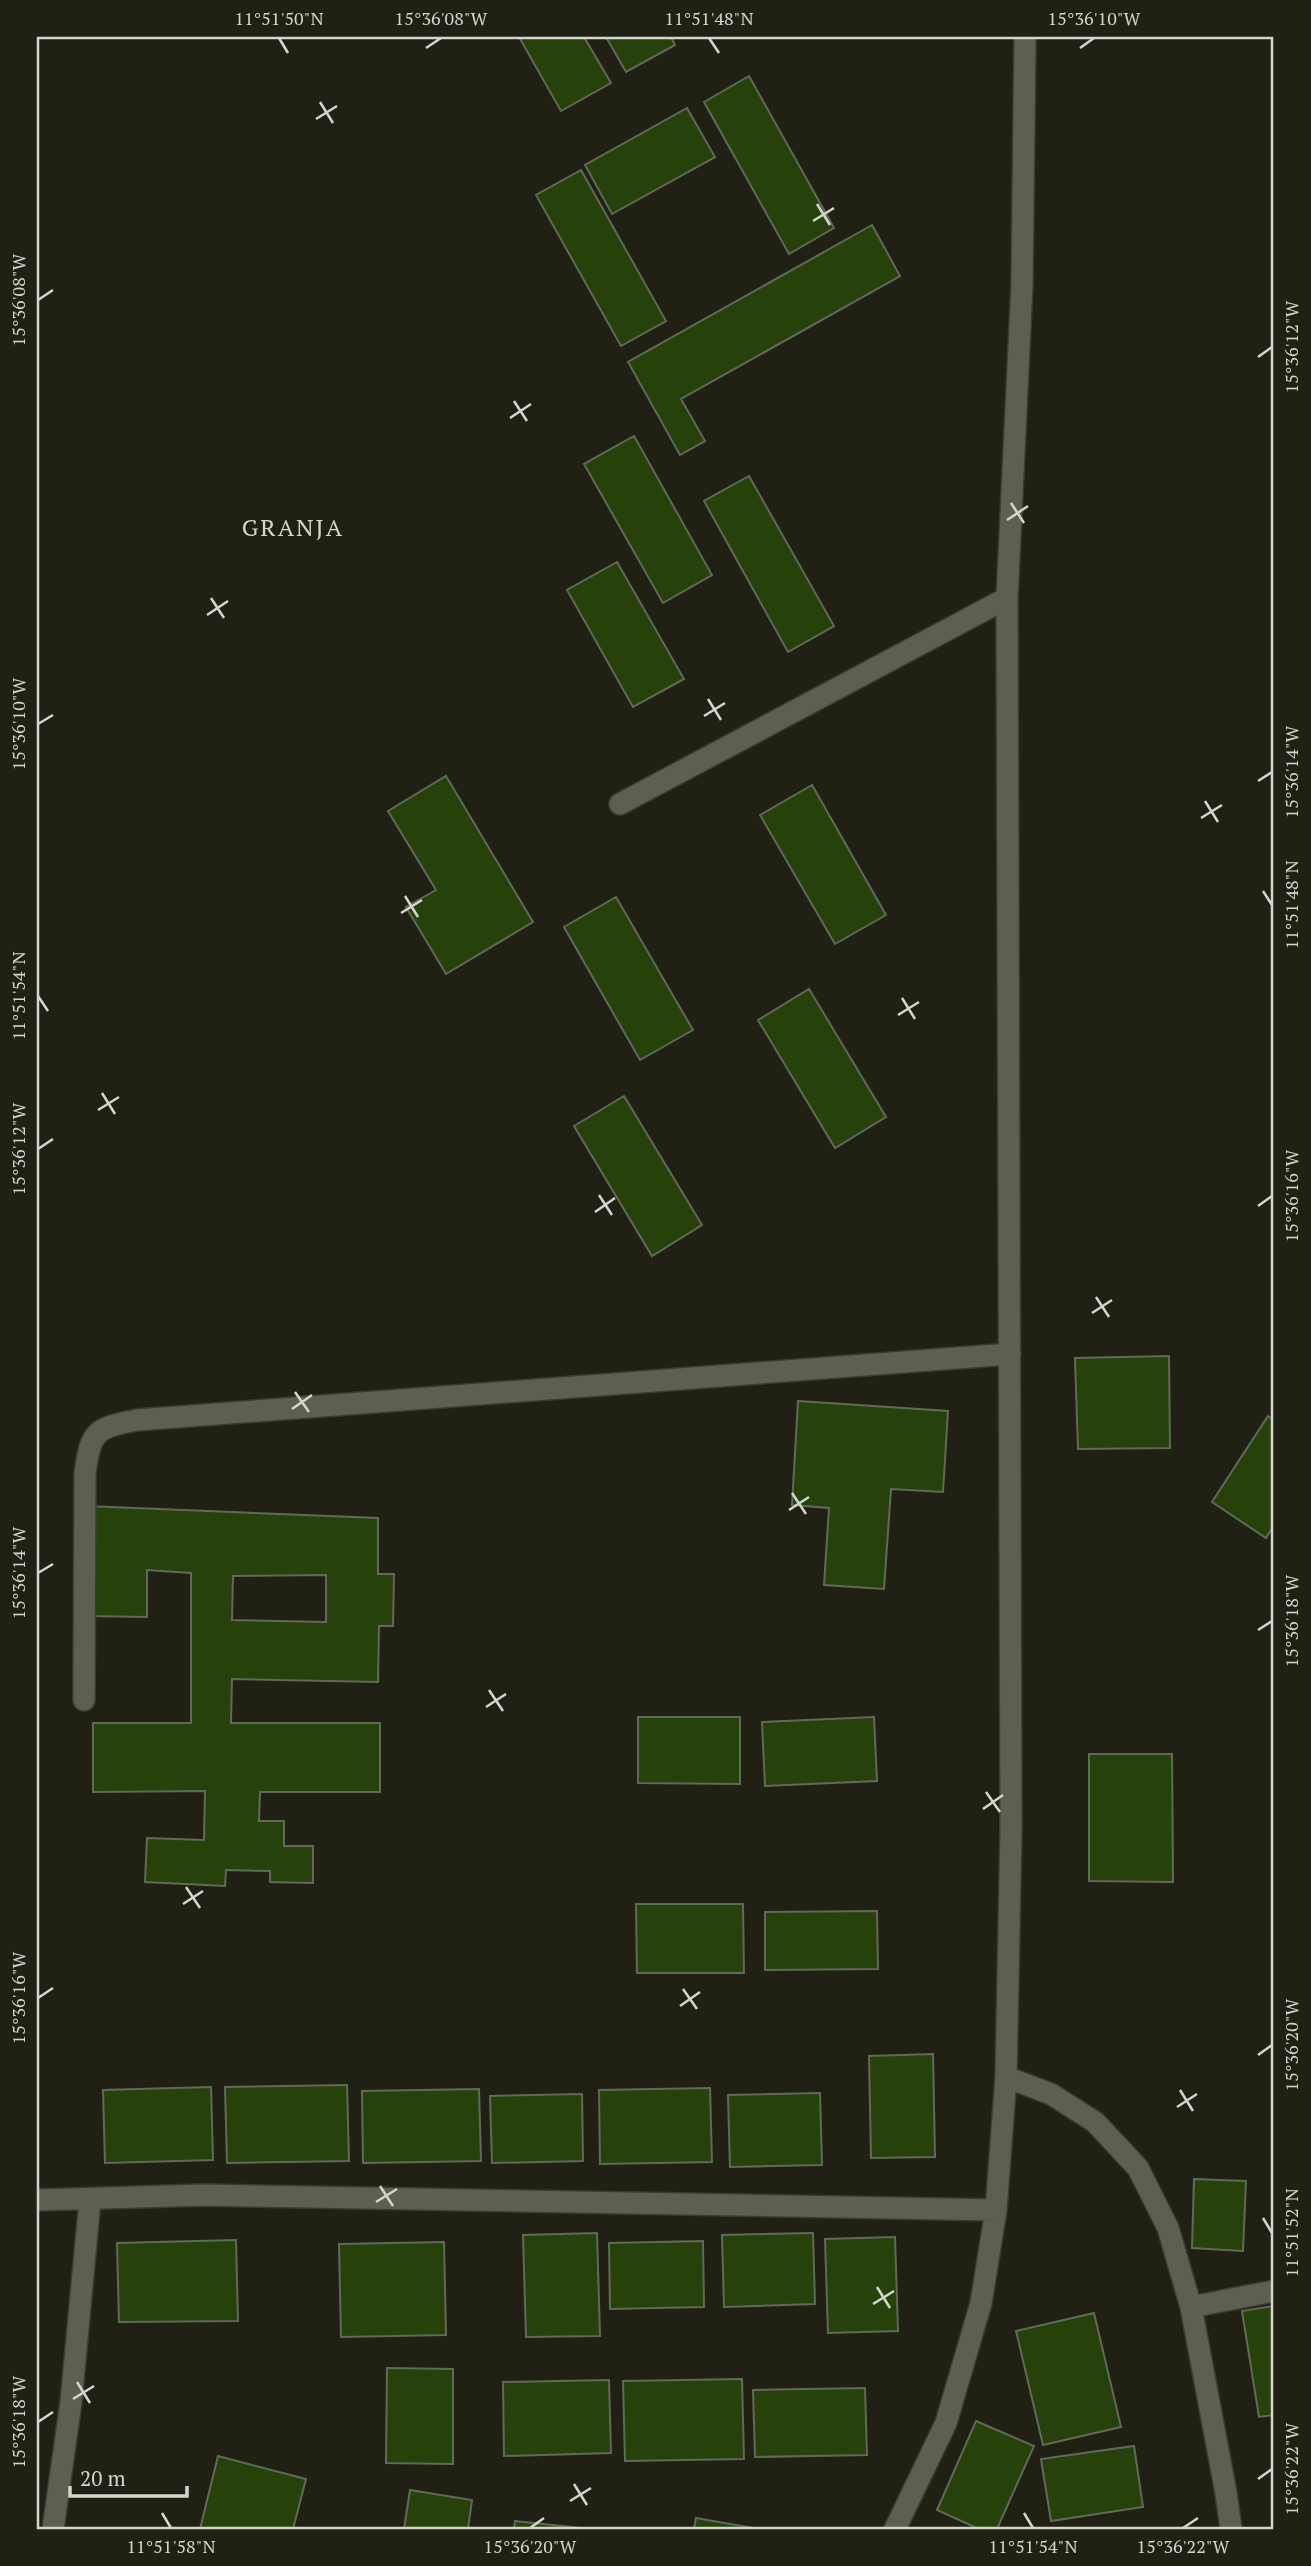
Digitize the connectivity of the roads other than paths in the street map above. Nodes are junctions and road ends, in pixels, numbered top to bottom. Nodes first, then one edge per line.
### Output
1 (1025, 37) edge
2 (1007, 598) junction
3 (620, 804) dead end
4 (1010, 1354) junction
5 (84, 1700) dead end
6 (1006, 2077) junction
7 (37, 2200) edge
8 (90, 2200) junction
9 (996, 2210) junction
10 (1274, 2291) edge
11 (1191, 2307) junction
12 (53, 2529) edge
13 (895, 2529) edge
14 (1231, 2529) edge

1 - 2 street
2 - 3 street
2 - 4 street
4 - 5 street
4 - 6 street
6 - 9 street
6 - 11 street
7 - 8 street
8 - 9 street
8 - 12 street
9 - 13 street
10 - 11 street
11 - 14 street

